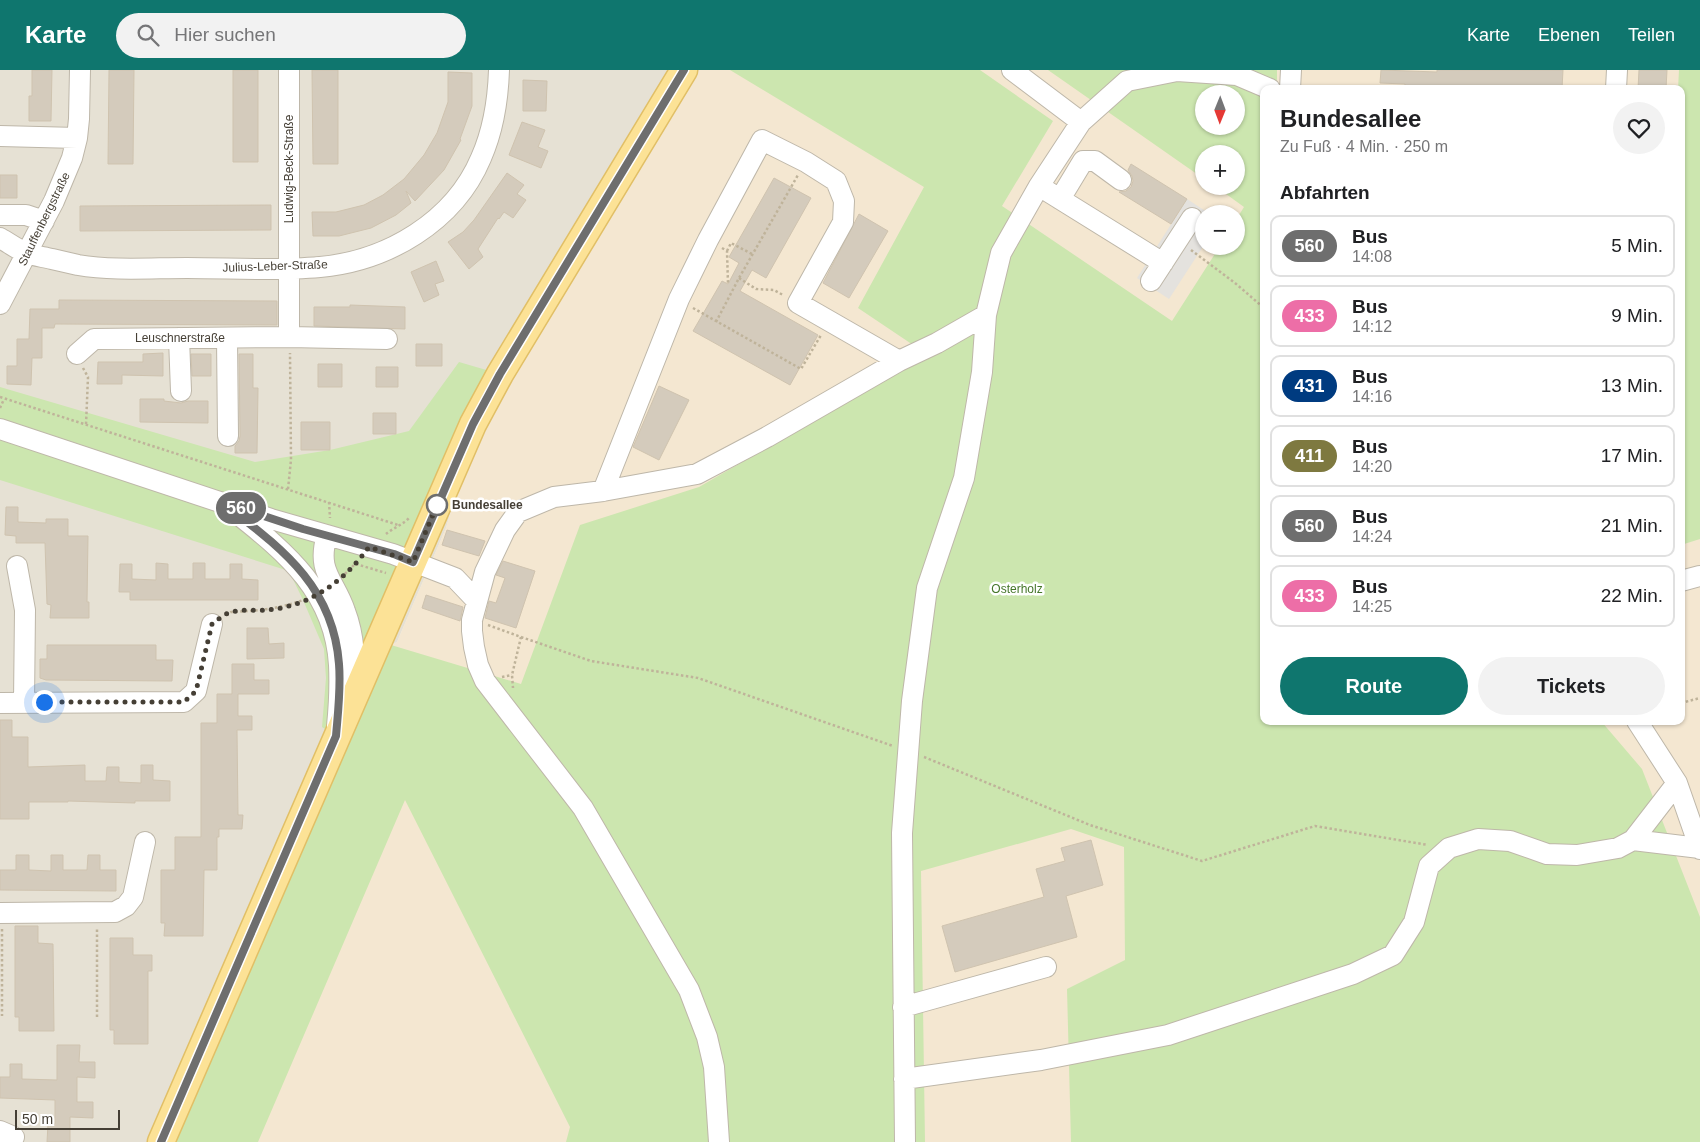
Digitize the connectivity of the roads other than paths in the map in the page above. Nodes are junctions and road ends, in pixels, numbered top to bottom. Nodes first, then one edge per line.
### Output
1 (80, 70) edge
2 (289, 70) edge
3 (499, 70) edge
4 (684, 70) edge
5 (1012, 70) edge
6 (1291, 70) edge
7 (1617, 70) edge
8 (1261, 85) edge
9 (1290, 85) edge
10 (1616, 85) edge
11 (1081, 122) junction
12 (0, 136) edge
13 (77, 138) junction
14 (1121, 180) dead end
15 (1039, 186) junction
16 (1060, 199) junction
17 (0, 215) edge
18 (1192, 218) dead end
19 (44, 221) junction
20 (0, 238) edge
21 (28, 254) junction
22 (1163, 263) junction
23 (289, 268) junction
24 (1151, 281) dead end
25 (0, 304) edge
26 (986, 315) junction
27 (290, 337) junction
28 (179, 338) junction
29 (227, 338) junction
30 (387, 339) dead end
31 (77, 354) road end
32 (899, 361) junction
33 (181, 391) dead end
34 (0, 429) edge
35 (228, 436) dead end
36 (602, 491) junction
37 (222, 502) junction
38 (326, 535) junction
39 (413, 562) junction
40 (17, 566) dead end
41 (485, 572) junction
42 (1700, 576) edge
43 (455, 578) junction
44 (1685, 580) edge
45 (326, 590) junction
46 (474, 610) junction
47 (212, 624) road end
48 (353, 698) junction
49 (24, 702) junction
50 (0, 703) edge
51 (1640, 725) edge
52 (336, 736) junction
53 (1677, 783) junction
54 (1633, 840) junction
55 (145, 842) dead end
56 (1700, 848) edge
57 (1, 913) edge
58 (1046, 967) dead end
59 (903, 1007) junction
60 (904, 1079) junction
61 (160, 1142) edge
62 (719, 1142) edge
63 (905, 1142) edge

1 - 13 street, Stauffenbergstraße
2 - 23 street, Ludwig-Beck-Straße
3 - 23 street, Julius-Leber-Straße
4 - 39 main road
5 - 11 street
6 - 9 street
7 - 10 street
8 - 11 street
11 - 15 street
12 - 13 street
13 - 19 street, Stauffenbergstraße
14 - 16 street
15 - 16 street
15 - 26 street
16 - 22 street
17 - 19 street
18 - 22 street
19 - 21 street, Stauffenbergstraße
20 - 21 street, Julius-Leber-Straße
21 - 23 street, Julius-Leber-Straße
21 - 25 street, Stauffenbergstraße
22 - 24 street
23 - 27 street
26 - 32 street
26 - 59 street
27 - 29 street, Leuschnerstraße
27 - 30 street, Leuschnerstraße
28 - 29 street, Leuschnerstraße
28 - 31 street, Leuschnerstraße
28 - 33 street
29 - 35 street
32 - 36 street
32 - 36 street
34 - 37 street
36 - 41 street
37 - 38 street
37 - 45 street
38 - 39 street
38 - 45 street
39 - 43 street
39 - 48 main road
40 - 49 street
41 - 43 street
41 - 46 street
42 - 44 street
43 - 46 street
45 - 48 street
45 - 52 street
46 - 62 street
47 - 49 street
48 - 52 main road
49 - 50 street
51 - 53 street
52 - 61 main road
53 - 54 street
53 - 56 street
54 - 56 street
54 - 60 street
55 - 57 street
58 - 59 street
59 - 60 street
60 - 63 street

